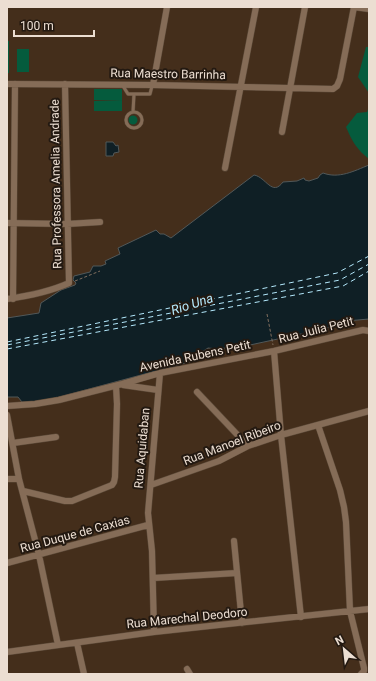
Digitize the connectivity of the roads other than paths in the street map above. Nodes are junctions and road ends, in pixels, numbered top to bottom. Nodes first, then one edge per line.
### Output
1 (167, 7) edge
2 (256, 7) edge
3 (305, 7) edge
4 (354, 7) edge
5 (369, 9) edge
6 (7, 84) edge
7 (15, 84) junction
8 (65, 84) junction
9 (122, 84) junction
10 (153, 84) junction
11 (241, 87) junction
12 (289, 88) junction
13 (134, 94) junction
14 (133, 112) junction
15 (282, 132) dead end
16 (225, 168) dead end
17 (100, 222) dead end
18 (7, 223) edge
19 (14, 223) junction
20 (67, 224) junction
21 (10, 299) edge
22 (366, 330) edge
23 (274, 352) junction
24 (160, 373) junction
25 (119, 385) junction
26 (158, 390) junction
27 (197, 392) dead end
28 (7, 406) edge
29 (369, 411) edge
30 (7, 416) edge
31 (318, 425) junction
32 (281, 434) junction
33 (56, 437) dead end
34 (13, 443) junction
35 (248, 446) junction
36 (7, 479) edge
37 (19, 479) junction
38 (151, 485) junction
39 (23, 491) junction
40 (148, 525) junction
41 (234, 541) dead end
42 (39, 556) junction
43 (7, 563) edge
44 (237, 573) junction
45 (153, 578) junction
46 (369, 609) edge
47 (350, 611) junction
48 (301, 617) junction
49 (242, 623) junction
50 (154, 632) junction
51 (77, 643) junction
52 (58, 645) junction
53 (7, 652) edge
54 (363, 671) edge
55 (84, 674) edge
56 (368, 674) edge

1 - 10 street
2 - 11 street
3 - 12 street
4 - 5 street
4 - 12 street, Rua Maestro Barrinha
6 - 7 street, Rua Maestro Barrinha
7 - 8 street, Rua Maestro Barrinha
7 - 19 street
8 - 9 street, Rua Maestro Barrinha
8 - 20 street, Rua Professora Amelia Andrade
9 - 10 street, Rua Maestro Barrinha
9 - 13 lane
10 - 11 street, Rua Maestro Barrinha
10 - 13 lane
11 - 12 street, Rua Maestro Barrinha
11 - 16 street
12 - 15 street
13 - 14 lane
14 - 14 lane
17 - 20 street
18 - 19 street
19 - 20 street
19 - 21 street
20 - 21 street, Rua Professora Amelia Andrade
22 - 23 street, Rua Julia Petit
23 - 24 street, Avenida Rubens Petit
23 - 32 street
24 - 25 street, Avenida Rubens Petit
24 - 26 street, Rua Aquidaban
25 - 26 street, Avenida Rubens Petit
25 - 28 street, Avenida Rubens Petit
25 - 39 street
26 - 38 street, Rua Aquidaban
27 - 35 street
29 - 31 street, Rua Manoel Ribeiro
30 - 34 street
31 - 32 street, Rua Manoel Ribeiro
31 - 47 street
32 - 35 street, Rua Manoel Ribeiro
32 - 48 street
33 - 34 street
34 - 37 street
35 - 38 street, Rua Manoel Ribeiro
36 - 37 street
37 - 39 street
38 - 40 street, Rua Aquidaban
39 - 42 street
40 - 42 street, Rua Duque de Caxias
40 - 45 street, Rua Aquidaban
41 - 44 street
42 - 43 street, Rua Duque de Caxias
42 - 52 street
44 - 45 street
44 - 49 street
45 - 50 street, Rua Aquidaban
46 - 47 street, Rua Marechal Deodoro
47 - 48 street, Rua Marechal Deodoro
47 - 54 street
48 - 49 street, Rua Marechal Deodoro
49 - 50 street, Rua Marechal Deodoro
50 - 51 street, Rua Marechal Deodoro
51 - 52 street, Rua Marechal Deodoro
51 - 55 street
52 - 53 street, Rua Marechal Deodoro
54 - 56 street

